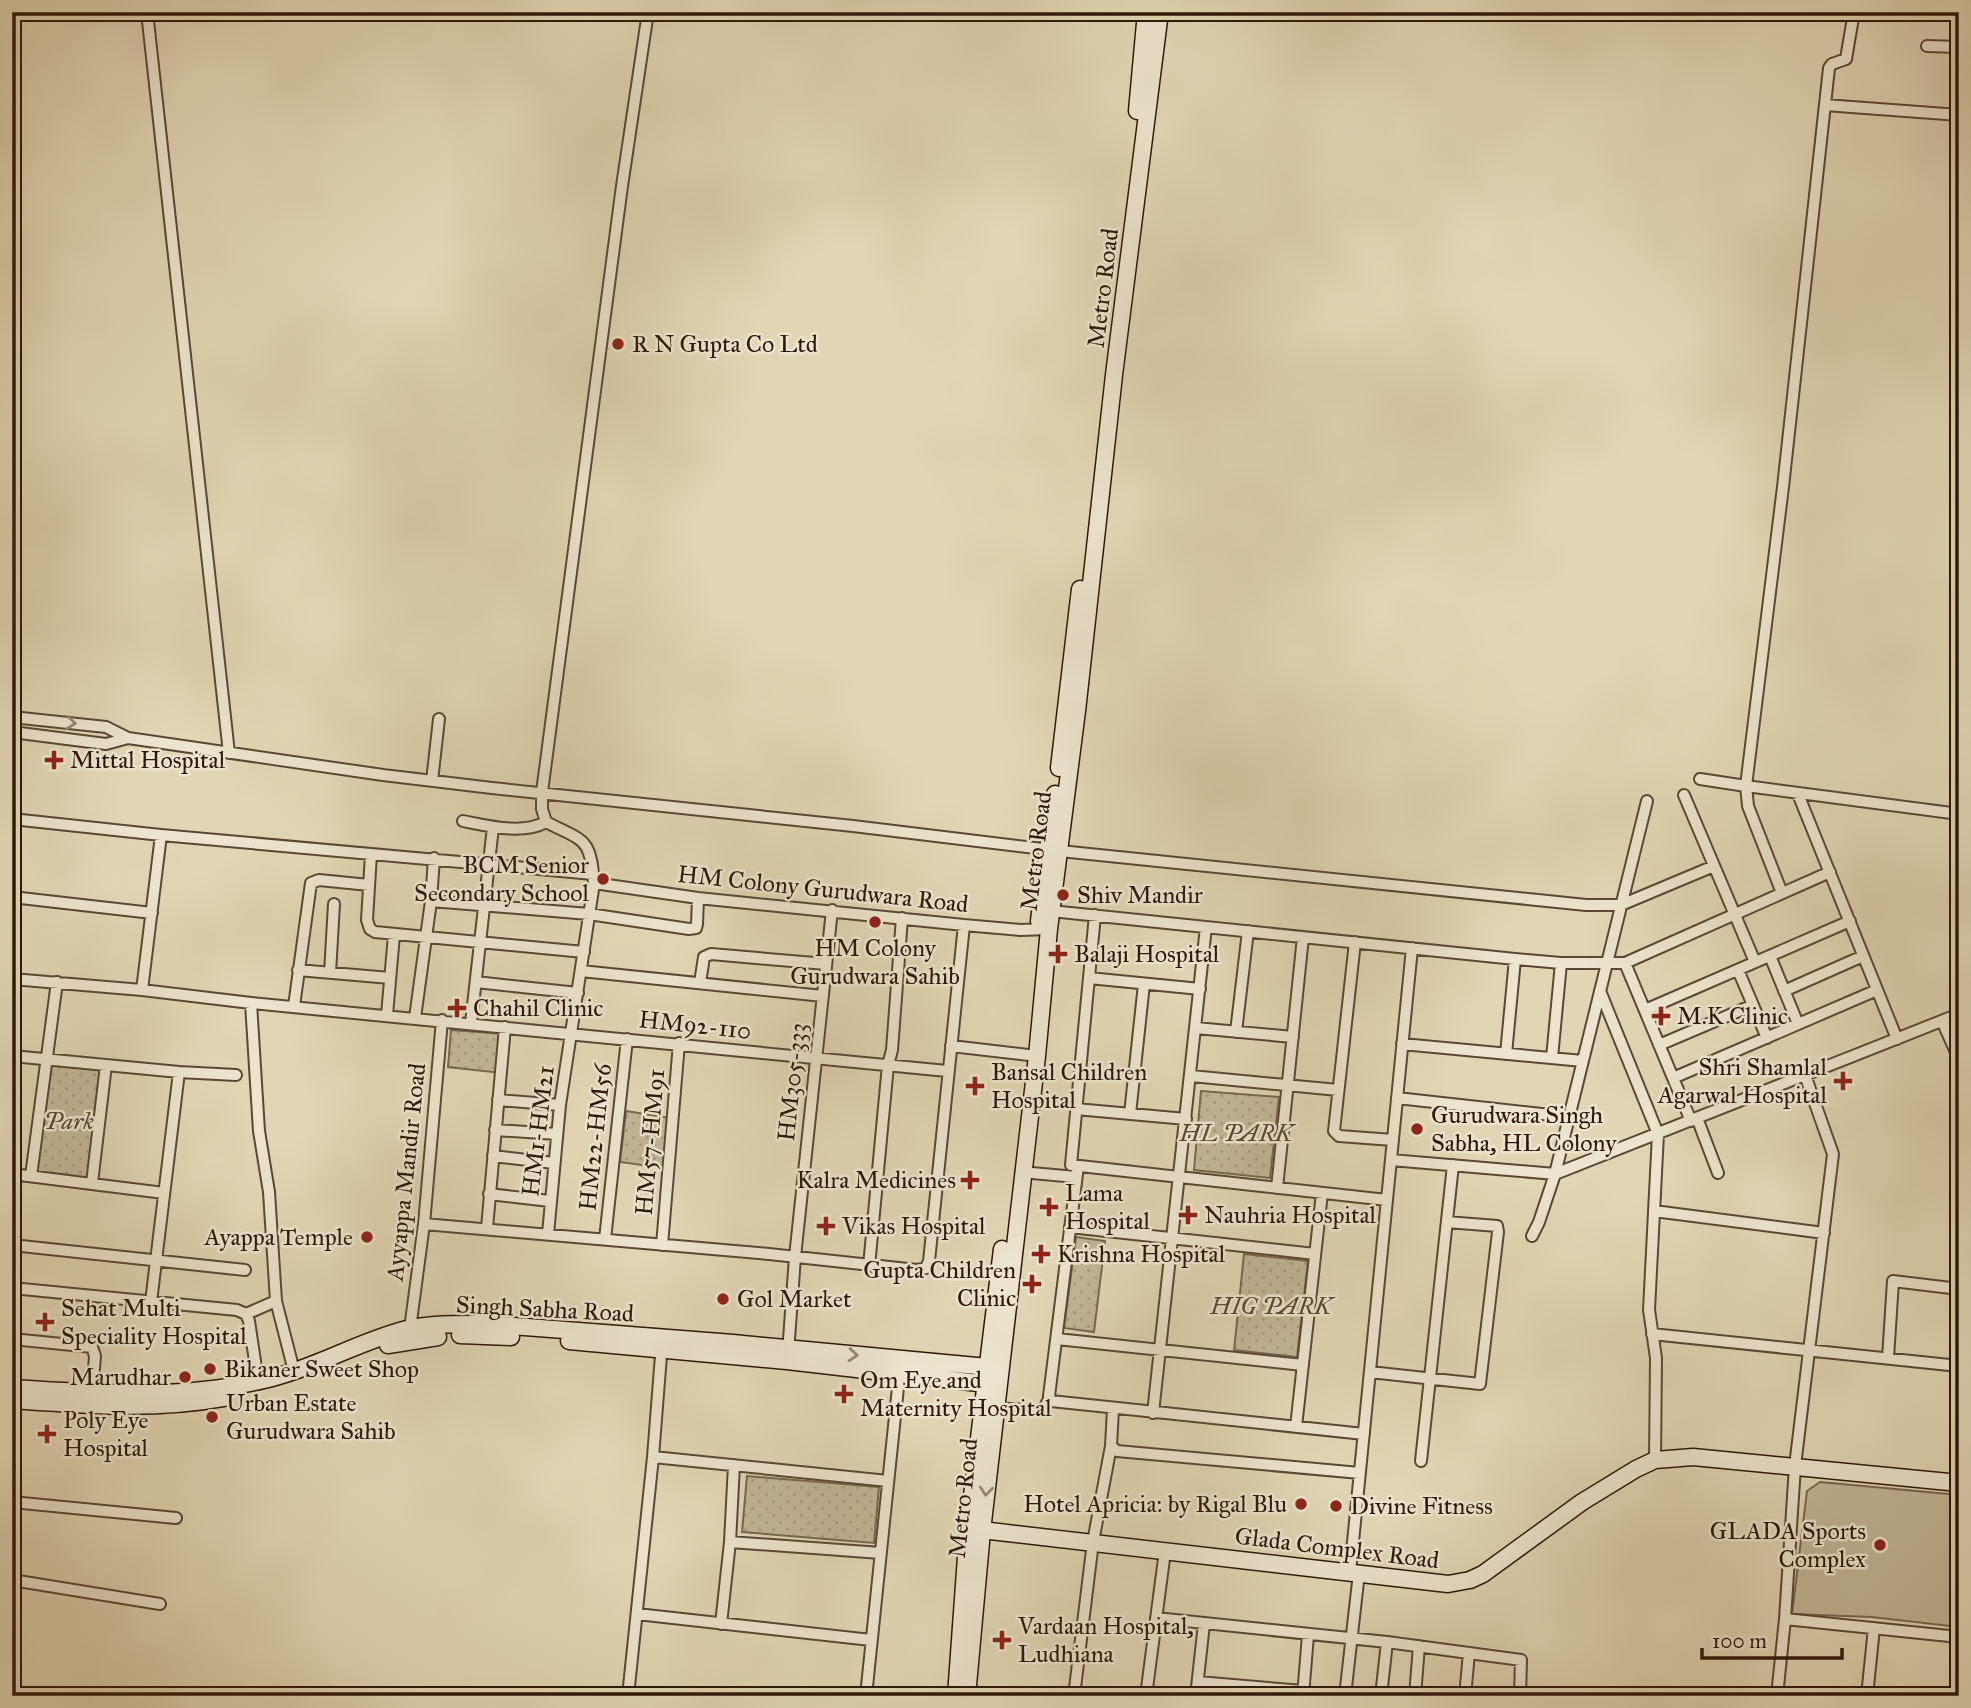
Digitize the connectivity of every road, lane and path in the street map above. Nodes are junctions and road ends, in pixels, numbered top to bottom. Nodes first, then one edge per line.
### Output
1 (147, 12) edge
2 (648, 12) edge
3 (1146, 12) edge
4 (1160, 12) edge
5 (1854, 12) edge
6 (1927, 46) dead end
7 (1959, 47) edge
8 (1825, 105) junction
9 (1959, 115) edge
10 (12, 717) edge
11 (439, 719) dead end
12 (12, 732) edge
13 (128, 738) junction
14 (229, 754) junction
15 (1700, 779) dead end
16 (432, 781) junction
17 (1746, 786) junction
18 (542, 792) junction
19 (1798, 794) junction
20 (1684, 795) dead end
21 (1647, 801) dead end
22 (1959, 814) edge
23 (12, 819) edge
24 (463, 821) dead end
25 (546, 822) junction
26 (493, 827) junction
27 (161, 835) junction
28 (1054, 851) junction
29 (372, 854) junction
30 (434, 858) junction
31 (490, 865) junction
32 (1714, 866) junction
33 (1830, 872) junction
34 (593, 879) junction
35 (369, 885) junction
36 (1782, 893) junction
37 (12, 897) edge
38 (698, 898) junction
39 (431, 901) junction
40 (334, 904) dead end
41 (483, 904) junction
42 (1621, 905) junction
43 (832, 910) junction
44 (1051, 911) junction
45 (152, 913) junction
46 (589, 914) junction
47 (1735, 914) junction
48 (1095, 915) junction
49 (902, 918) junction
50 (1850, 921) junction
51 (964, 925) junction
52 (1206, 927) junction
53 (1044, 929) junction
54 (1248, 931) junction
55 (394, 934) junction
56 (1303, 937) junction
57 (425, 938) junction
58 (1355, 943) junction
59 (479, 944) junction
60 (1412, 948) junction
61 (584, 952) junction
62 (1770, 956) junction
63 (1863, 956) junction
64 (1515, 959) junction
65 (1755, 962) junction
66 (1561, 963) junction
67 (1625, 963) junction
68 (826, 964) junction
69 (1606, 965) junction
70 (298, 970) junction
71 (1738, 970) junction
72 (581, 971) junction
73 (330, 973) junction
74 (390, 978) junction
75 (1089, 978) junction
76 (12, 979) edge
77 (57, 982) junction
78 (476, 982) junction
79 (700, 983) junction
80 (1144, 984) junction
81 (1200, 989) junction
82 (142, 990) junction
83 (1600, 990) junction
84 (1877, 990) junction
85 (1784, 991) junction
86 (578, 993) junction
87 (822, 996) junction
88 (251, 1003) junction
89 (1754, 1005) junction
90 (294, 1006) junction
91 (1645, 1010) junction
92 (1959, 1014) edge
93 (387, 1015) junction
94 (415, 1018) junction
95 (442, 1020) junction
96 (1942, 1021) junction
97 (471, 1023) junction
98 (1798, 1024) junction
99 (505, 1027) junction
100 (1196, 1028) junction
101 (1236, 1032) junction
102 (571, 1034) junction
103 (1293, 1037) junction
104 (1767, 1038) junction
105 (626, 1039) junction
106 (1897, 1039) junction
107 (679, 1043) junction
108 (1402, 1044) junction
109 (1659, 1045) junction
110 (951, 1046) junction
111 (1506, 1054) junction
112 (1032, 1055) junction
113 (12, 1056) edge
114 (46, 1058) junction
115 (816, 1058) junction
116 (1552, 1058) junction
117 (1959, 1059) edge
118 (1583, 1061) junction
119 (106, 1065) junction
120 (888, 1065) junction
121 (179, 1072) junction
122 (947, 1072) junction
123 (236, 1075) dead end
124 (1805, 1075) junction
125 (1191, 1076) junction
126 (1674, 1078) junction
127 (1288, 1085) junction
128 (1338, 1090) junction
129 (1397, 1098) junction
130 (498, 1100) junction
131 (561, 1105) junction
132 (1076, 1109) junction
133 (1130, 1114) junction
134 (1569, 1117) junction
135 (1186, 1119) junction
136 (1694, 1119) junction
137 (495, 1130) junction
138 (557, 1134) junction
139 (1658, 1134) junction
140 (1393, 1140) junction
141 (493, 1156) junction
142 (1391, 1160) junction
143 (554, 1163) junction
144 (1453, 1165) junction
145 (1021, 1172) junction
146 (1077, 1172) junction
147 (1718, 1173) dead end
148 (12, 1174) edge
149 (1555, 1174) junction
150 (32, 1176) junction
151 (1180, 1177) junction
152 (92, 1183) junction
153 (1277, 1188) junction
154 (164, 1193) junction
155 (1322, 1193) junction
156 (489, 1195) junction
157 (1387, 1200) junction
158 (550, 1201) junction
159 (1654, 1211) junction
160 (1447, 1222) junction
161 (424, 1224) junction
162 (1070, 1227) junction
163 (486, 1228) junction
164 (1824, 1233) junction
165 (548, 1234) junction
166 (1532, 1236) dead end
167 (606, 1239) junction
168 (1173, 1239) junction
169 (12, 1245) edge
170 (662, 1245) junction
171 (1315, 1254) junction
172 (795, 1257) junction
173 (156, 1261) junction
174 (869, 1266) junction
175 (245, 1270) dead end
176 (12, 1288) edge
177 (1959, 1289) edge
178 (276, 1301) junction
179 (151, 1302) junction
180 (246, 1314) junction
181 (410, 1329) junction
182 (1652, 1334) junction
183 (12, 1339) edge
184 (1057, 1339) junction
185 (662, 1344) junction
186 (1809, 1349) junction
187 (1160, 1350) junction
188 (788, 1355) junction
189 (1888, 1358) junction
190 (1303, 1365) junction
191 (900, 1366) junction
192 (1959, 1366) edge
193 (294, 1371) junction
194 (1370, 1372) junction
195 (993, 1376) junction
196 (1430, 1379) junction
197 (259, 1386) junction
198 (12, 1388) edge
199 (92, 1393) junction
200 (1049, 1399) junction
201 (12, 1400) edge
202 (995, 1408) junction
203 (1113, 1409) junction
204 (1153, 1413) junction
205 (1296, 1427) junction
206 (1364, 1434) junction
207 (1111, 1446) junction
208 (653, 1457) junction
209 (1655, 1460) junction
210 (1421, 1461) dead end
211 (734, 1465) junction
212 (1795, 1466) junction
213 (1360, 1473) junction
214 (888, 1481) junction
215 (1959, 1483) edge
216 (12, 1502) edge
217 (176, 1518) dead end
218 (975, 1530) junction
219 (730, 1542) junction
220 (1093, 1542) junction
221 (1164, 1551) junction
222 (881, 1553) junction
223 (1354, 1572) junction
224 (12, 1580) edge
225 (160, 1604) dead end
226 (637, 1614) junction
227 (1156, 1618) junction
228 (1785, 1619) junction
229 (721, 1623) junction
230 (1204, 1623) junction
231 (1874, 1628) junction
232 (1308, 1635) junction
233 (1959, 1637) edge
234 (1352, 1639) junction
235 (871, 1640) junction
236 (1387, 1642) junction
237 (1419, 1646) junction
238 (1469, 1653) junction
239 (1198, 1682) junction
240 (1303, 1693) edge
241 (866, 1695) edge
242 (961, 1695) edge
243 (628, 1696) edge
244 (1074, 1696) edge
245 (1146, 1696) edge
246 (1196, 1696) edge
247 (1345, 1696) edge
248 (1381, 1696) edge
249 (1415, 1696) edge
250 (1465, 1696) edge
251 (1520, 1696) edge
252 (1777, 1696) edge
253 (1867, 1696) edge

1 - 14 street
2 - 18 street
3 - 28 street, Metro Road
4 - 28 street, Metro Road
5 - 8 street
6 - 7 street
8 - 9 street
8 - 17 street
10 -> 13 street
11 - 16 street
12 - 13 street
13 - 14 street
14 - 16 street
15 - 17 street
16 - 18 street
17 - 19 street
17 - 36 street
18 - 25 street
18 - 28 street
19 - 22 street
19 - 33 street
20 - 32 street
21 - 42 street
23 - 27 street, HM Colony Gurudwara Road
24 - 26 street
25 - 26 street
25 - 34 street
26 - 31 street
27 - 29 street, HM Colony Gurudwara Road
27 - 45 street
28 - 42 street
28 - 44 street, Metro Road
28 - 53 street, Metro Road
29 - 30 street, HM Colony Gurudwara Road
29 - 35 street
30 - 31 street, HM Colony Gurudwara Road
30 - 39 street
31 - 34 street, HM Colony Gurudwara Road
31 - 41 street
32 - 42 street
32 - 47 street
33 - 36 street
33 - 50 street
34 - 38 street, HM Colony Gurudwara Road
34 - 46 street, HM1-HM21
35 - 55 street
35 - 70 street
36 - 47 street
37 - 45 street
38 - 43 street, HM Colony Gurudwara Road
38 - 46 street
39 - 41 street
39 - 57 street
40 - 73 street
41 - 46 street
41 - 59 street
42 - 69 street
43 - 49 street, HM Colony Gurudwara Road
43 - 68 street, HM305-333
44 - 48 street
44 - 53 street, Metro Road
45 - 82 street
46 - 61 street, HM1-HM21
47 - 65 street
47 - 67 street
48 - 52 street
48 - 75 street
49 - 51 street, HM Colony Gurudwara Road
49 - 120 street
50 - 62 street
50 - 63 street
51 - 53 street, HM Colony Gurudwara Road
51 - 110 street
52 - 54 street
52 - 81 street
53 - 112 street, Metro Road
54 - 56 street
54 - 101 street
55 - 57 street
55 - 74 street
56 - 58 street
56 - 103 street
57 - 59 street
57 - 94 street
58 - 60 street
58 - 128 street
59 - 61 street
59 - 78 street
60 - 64 street
60 - 108 street
61 - 72 street, HM1-HM21
62 - 65 street
62 - 85 street
63 - 84 street
63 - 85 street
64 - 66 street
64 - 111 street
65 - 71 street
66 - 69 street
66 - 116 street
67 - 69 street
67 - 91 street
68 - 79 street
68 - 87 street, HM305-333
69 - 83 street
70 - 73 street
70 - 90 street
71 - 89 street
71 - 91 street
72 - 79 street
72 - 86 street, HM1-HM21
73 - 74 street
74 - 93 street
75 - 80 street
75 - 132 street
76 - 77 street, HM92-110
77 - 82 street, HM92-110
77 - 114 street
78 - 86 street
78 - 97 street
79 - 87 street
80 - 81 street
80 - 133 street
81 - 100 street
82 - 88 street, HM92-110
83 - 118 street
83 - 139 street
84 - 98 street
84 - 106 street
85 - 98 street
86 - 102 street, HM1-HM21
87 - 115 street, HM305-333
88 - 90 street, HM92-110
88 - 178 street
89 - 104 street
89 - 109 street
90 - 93 street, HM92-110
91 - 109 street
92 - 96 street
93 - 94 street, HM92-110
94 - 95 street, HM92-110
95 - 97 street, HM92-110
95 - 161 street, Ayyappa Mandir Road
96 - 106 street
96 - 117 street
97 - 99 street, HM92-110
98 - 104 street
99 - 102 street, HM92-110
99 - 130 street
100 - 101 street
100 - 125 street
101 - 103 street
102 - 105 street, HM92-110
102 - 131 street, HM1-HM21
103 - 127 street
104 - 126 street
105 - 107 street, HM92-110
105 - 167 street, HM22-HM56
106 - 124 street
107 - 115 street, HM92-110
107 - 170 street, HM57-HM91
108 - 111 street
108 - 129 street
109 - 126 street
110 - 112 street
110 - 122 street
111 - 116 street
112 - 145 street, Metro Road
112 - 195 street, Metro Road
113 - 114 street
114 - 119 street
114 - 150 street
115 - 120 street, HM92-110
115 - 172 street, HM305-333
116 - 118 street
118 - 134 street
119 - 121 street
119 - 152 street
120 - 122 street, HM92-110
120 - 174 street
121 - 123 street
121 - 154 street
122 - 174 street
124 - 136 street
124 - 164 street
125 - 127 street
125 - 135 street
126 - 136 street
127 - 128 street
127 - 153 street
128 - 140 street
129 - 134 street
129 - 140 street
130 - 131 street
130 - 137 street
131 - 138 street, HM1-HM21
132 - 133 street
132 - 146 street
133 - 135 street
134 - 149 street
135 - 151 street
136 - 139 street
136 - 147 street
137 - 138 street
137 - 141 street
138 - 143 street, HM1-HM21
139 - 149 street
139 - 159 street
140 - 142 street
141 - 143 street
141 - 156 street
142 - 144 street
142 - 157 street
143 - 158 street, HM1-HM21
144 - 149 street
144 - 160 street
145 - 146 street
145 - 195 street, Metro Road
146 - 151 street
146 - 162 street
148 - 150 street
149 - 166 street
150 - 152 street
151 - 153 street
151 - 168 street
152 - 154 street
153 - 155 street
154 - 173 street
155 - 157 street
155 - 171 street
156 - 158 street
156 - 163 street
157 - 194 street
158 - 165 street, HM1-HM21
159 - 164 street
159 - 182 street
160 - 196 street
160 - 196 street
161 - 163 street
161 - 181 street, Ayyappa Mandir Road
162 - 168 street
162 - 184 street
163 - 165 street
164 - 186 street
165 - 167 street
167 - 170 street
168 - 171 street
168 - 187 street
169 - 173 street
170 - 172 street
171 - 190 street
172 - 174 street
172 - 188 street, HM305-333
173 - 175 street
173 - 179 street
176 - 179 street
177 - 189 street
178 - 180 street
178 - 193 street
179 - 180 street
180 - 197 street
181 - 185 street, Singh Sabha Road
181 - 193 street, Singh Sabha Road
182 - 186 street
182 - 209 street
183 - 199 street
184 - 187 street
184 - 200 street
185 - 188 street, Singh Sabha Road
185 - 197 street, Singh Sabha Road
185 - 208 street
186 - 189 street
186 - 212 street
187 - 190 street
187 - 204 street
188 - 191 street, Singh Sabha Road
189 - 192 street
190 - 205 street
191 - 195 street, Singh Sabha Road
191 - 214 street
193 - 197 street, Singh Sabha Road
194 - 196 street
194 - 206 street
195 - 202 street, Metro Road
195 - 218 street, Metro Road
196 - 210 street
197 - 199 street, Singh Sabha Road
197 - 201 street, Singh Sabha Road
198 - 199 street, Singh Sabha Road
200 - 202 street
200 - 203 street
202 -> 218 street, Metro Road
203 - 204 street
203 - 207 street
204 - 205 street
205 - 206 street
206 - 213 street
207 - 213 street
207 - 220 street
208 - 211 street
208 - 226 street
209 - 212 street, Glada Complex Road
209 - 223 street, Glada Complex Road
211 - 214 street
211 - 219 street
212 - 215 street, Glada Complex Road
212 - 228 street
213 - 223 street
214 - 222 street
216 - 217 street
218 - 220 street, Glada Complex Road
218 - 242 street, Metro Road
219 - 222 street
219 - 229 street
220 - 221 street, Glada Complex Road
220 - 244 street
221 - 223 street, Glada Complex Road
221 - 227 street
222 - 235 street
223 - 234 street
224 - 225 street
226 - 229 street
226 - 243 street
227 - 230 street
227 - 245 street
228 - 231 street
228 - 252 street
229 - 235 street
230 - 232 street
230 - 239 street
231 - 233 street
231 - 253 street
232 - 234 street
232 - 240 street
234 - 236 street
234 - 247 street
235 - 241 street
236 - 237 street
236 - 248 street
237 - 238 street
237 - 249 street
238 - 250 street
238 - 251 street
239 - 240 street
239 - 246 street
241 - 242 street

